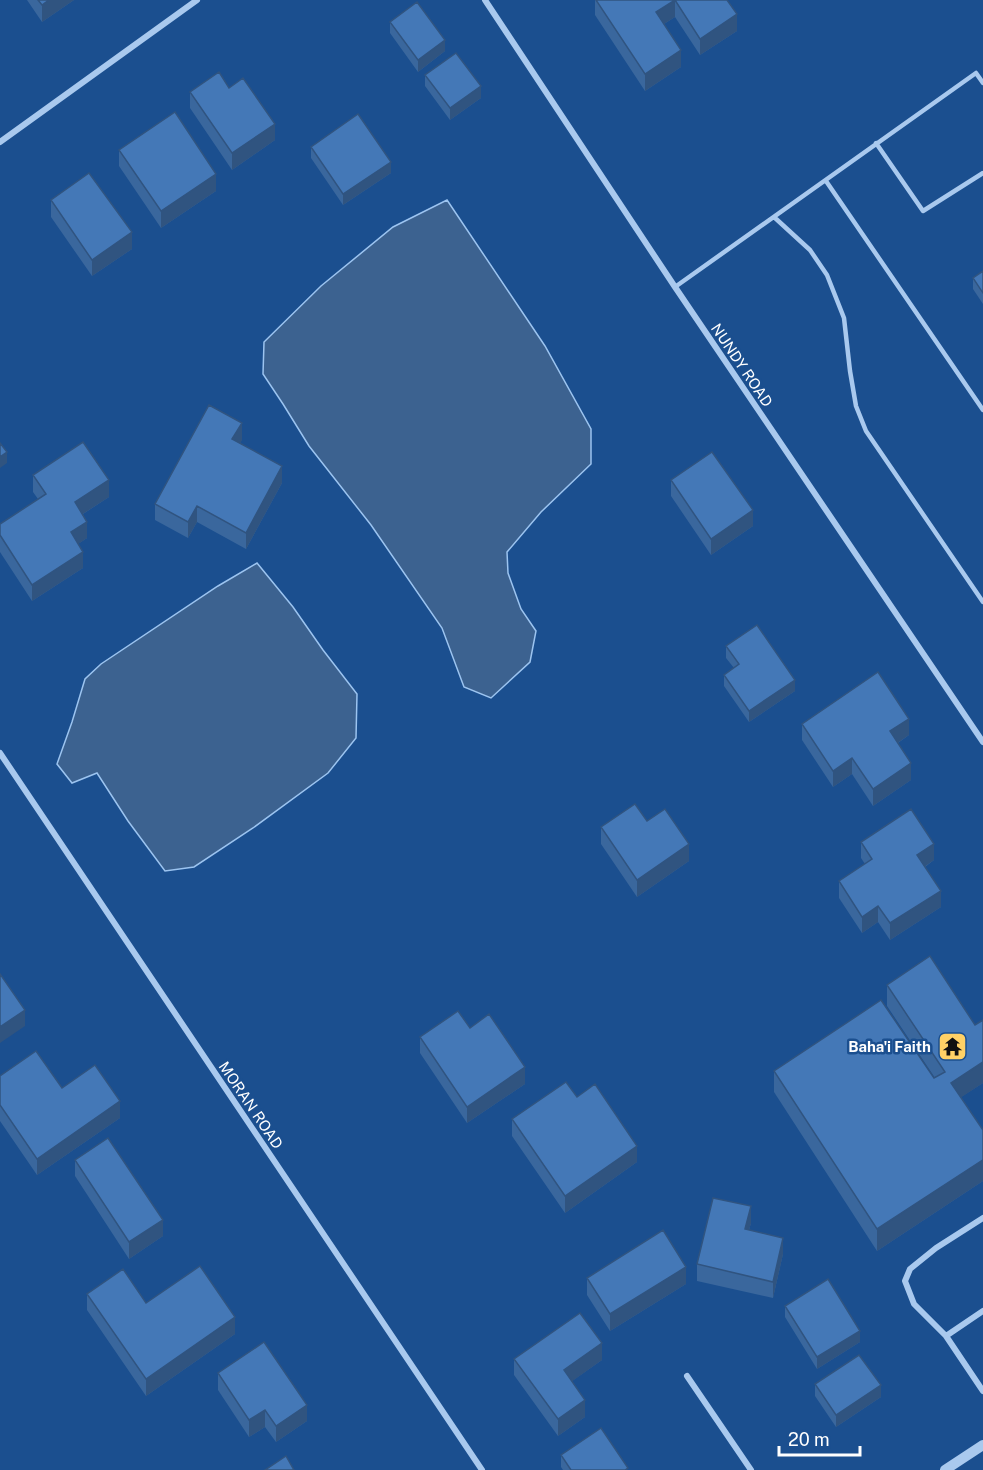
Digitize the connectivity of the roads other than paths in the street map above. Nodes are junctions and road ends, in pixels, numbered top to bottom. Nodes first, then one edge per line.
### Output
1 (197, 0) edge
2 (485, 0) edge
3 (983, 83) edge
4 (0, 142) edge
5 (876, 143) junction
6 (983, 173) edge
7 (826, 181) junction
8 (774, 217) junction
9 (675, 287) junction
10 (983, 410) edge
11 (983, 602) edge
12 (983, 742) edge
13 (0, 753) edge
14 (983, 1218) edge
15 (983, 1311) edge
16 (946, 1336) junction
17 (687, 1376) dead end
18 (983, 1391) edge
19 (983, 1445) edge
20 (482, 1470) edge
21 (751, 1470) edge
22 (945, 1470) edge

1 - 4 street
2 - 9 street, NUNDY ROAD
3 - 5 lane
5 - 6 lane
5 - 7 lane
7 - 8 lane
7 - 10 lane
8 - 9 lane
8 - 11 lane
9 - 12 street, NUNDY ROAD
13 - 20 street, MORAN ROAD
14 - 16 street
15 - 16 street
16 - 18 street
17 - 21 street
19 - 22 street

